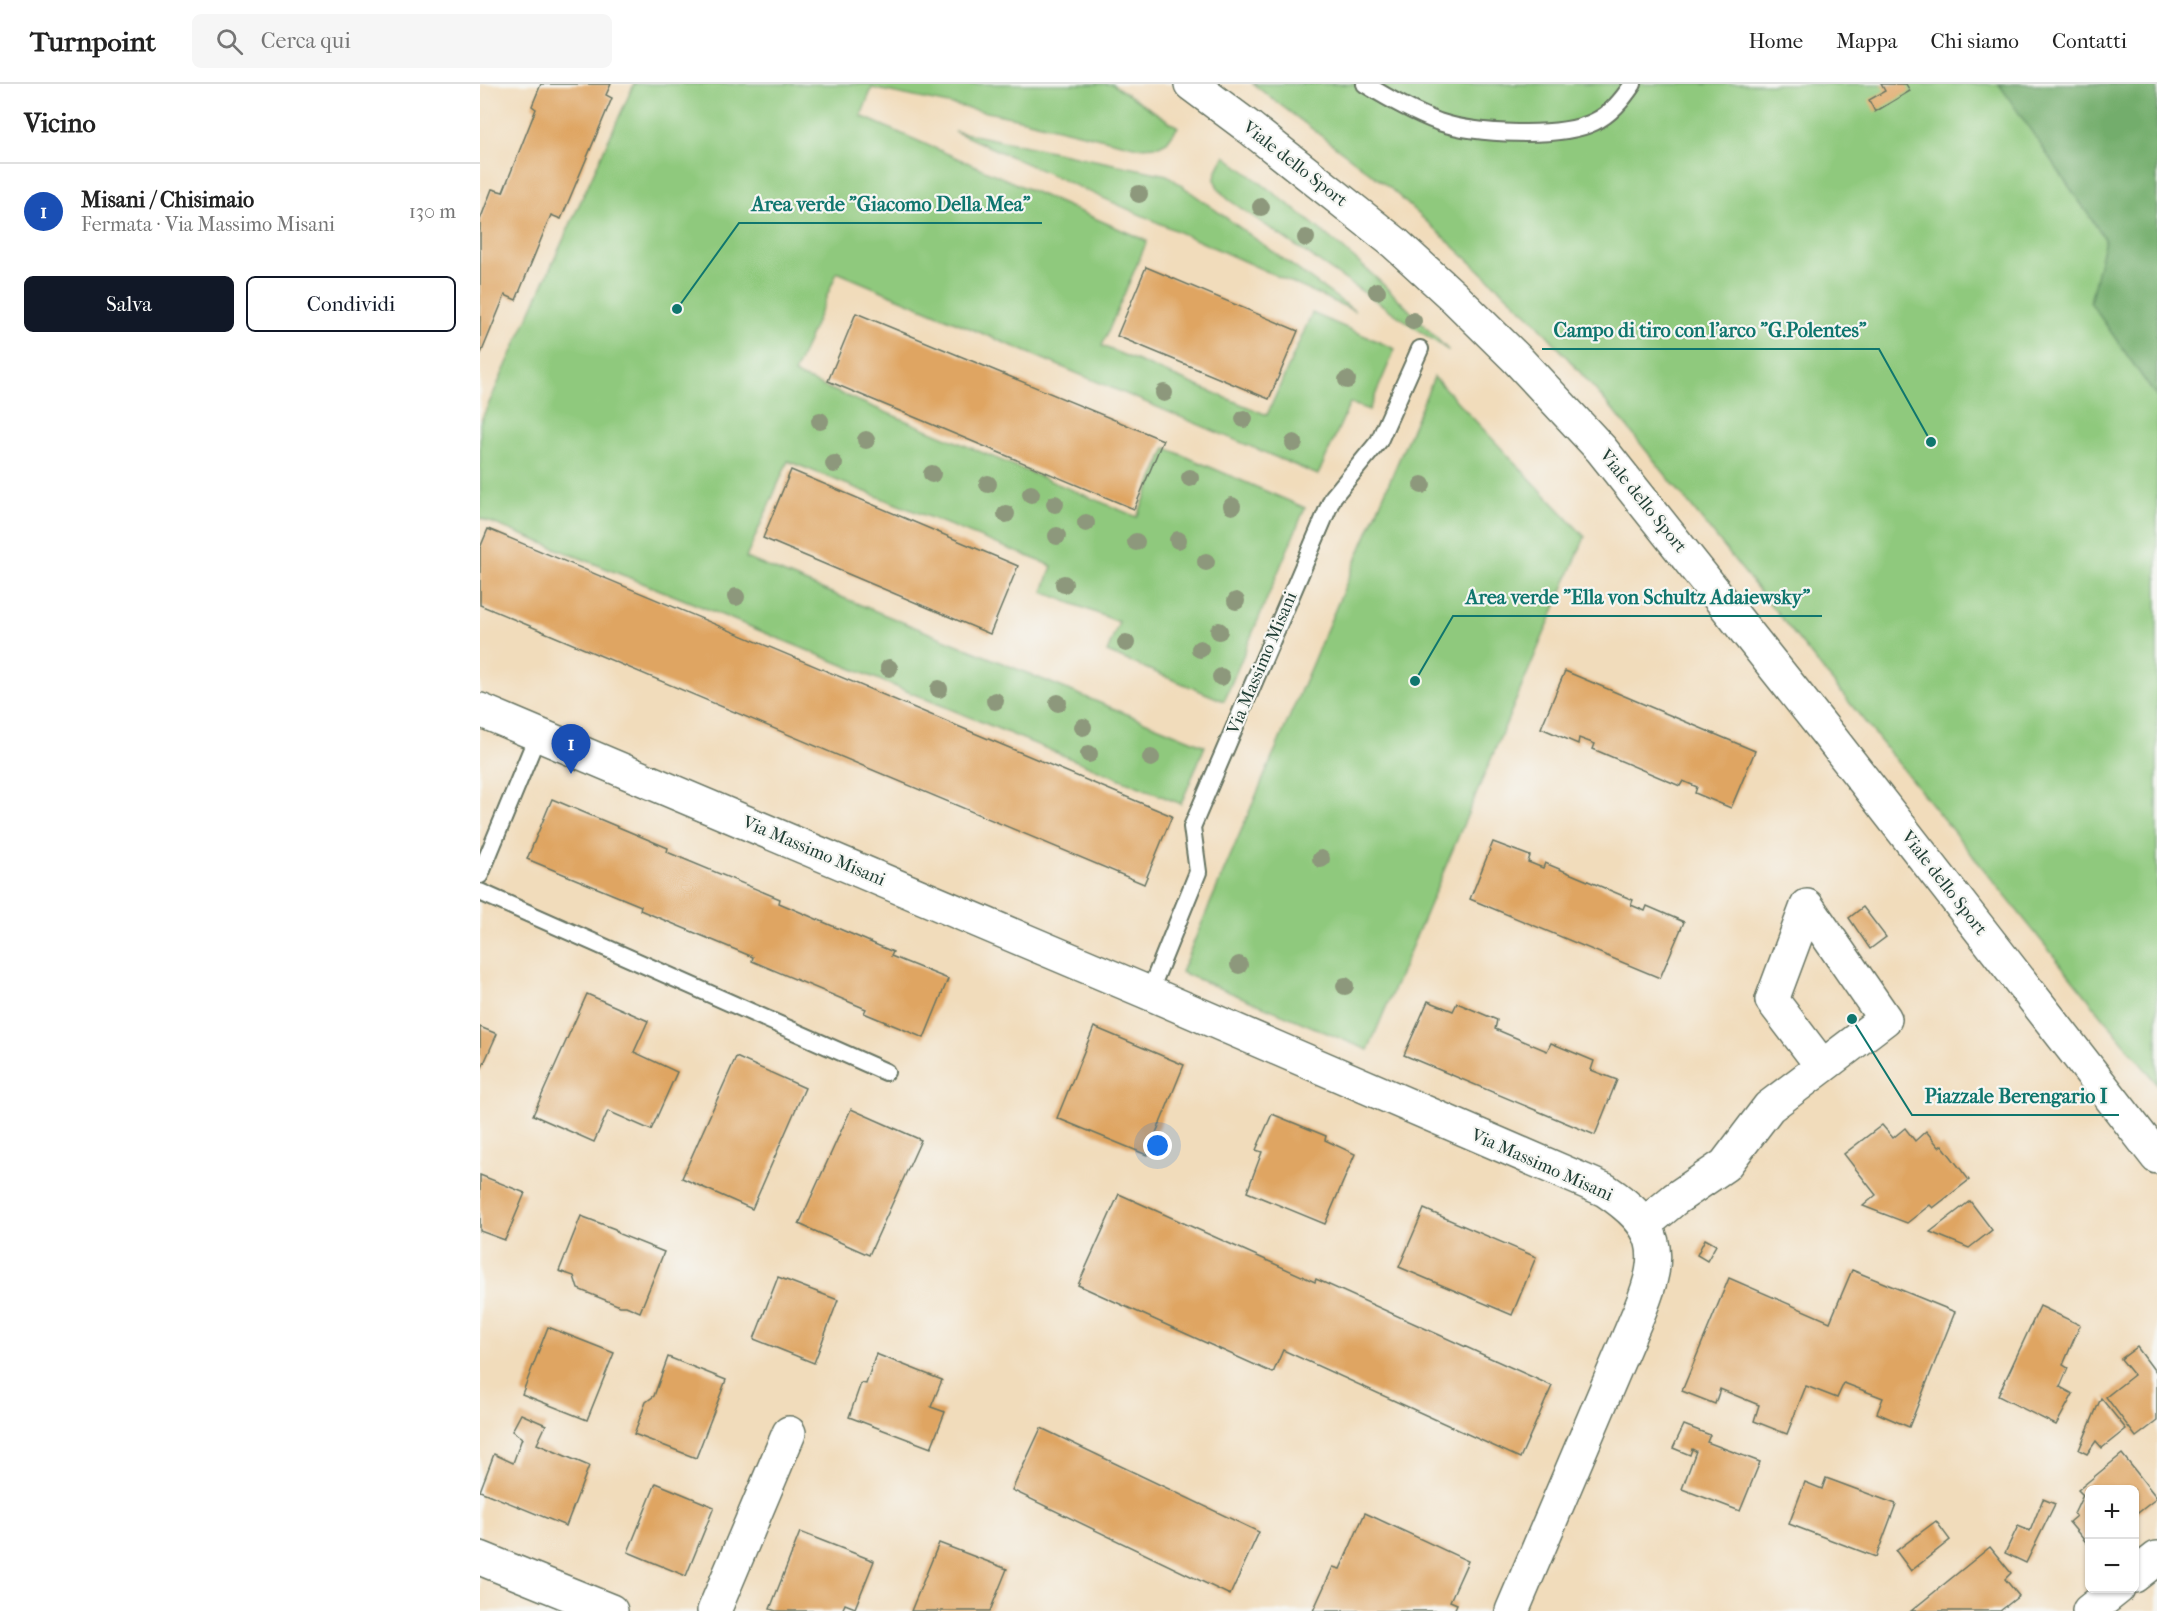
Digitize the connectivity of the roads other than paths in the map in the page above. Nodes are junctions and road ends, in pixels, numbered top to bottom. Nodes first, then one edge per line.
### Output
1 (1191, 84) edge
2 (1365, 84) edge
3 (1633, 84) edge
4 (1420, 349) dead end
5 (480, 710) edge
6 (538, 734) junction
7 (480, 875) edge
8 (480, 892) edge
9 (1149, 993) junction
10 (1822, 1066) dead end
11 (886, 1072) dead end
12 (2157, 1157) edge
13 (1645, 1224) junction
14 (789, 1433) dead end
15 (480, 1558) edge
16 (2157, 1558) edge
17 (2139, 1572) edge
18 (2112, 1593) edge
19 (612, 1611) edge
20 (714, 1611) edge
21 (1512, 1611) edge
22 (2089, 1611) edge

1 - 12 street, Viale dello Sport
2 - 3 lane
4 - 9 lane, Via Massimo Misani
5 - 6 street, Via Massimo Misani
6 - 7 lane
6 - 9 street, Via Massimo Misani
8 - 11 lane
9 - 13 street, Via Massimo Misani
10 - 13 street
13 - 21 street, Via Massimo Misani
14 - 20 street
15 - 19 street
16 - 17 street
18 - 22 street

